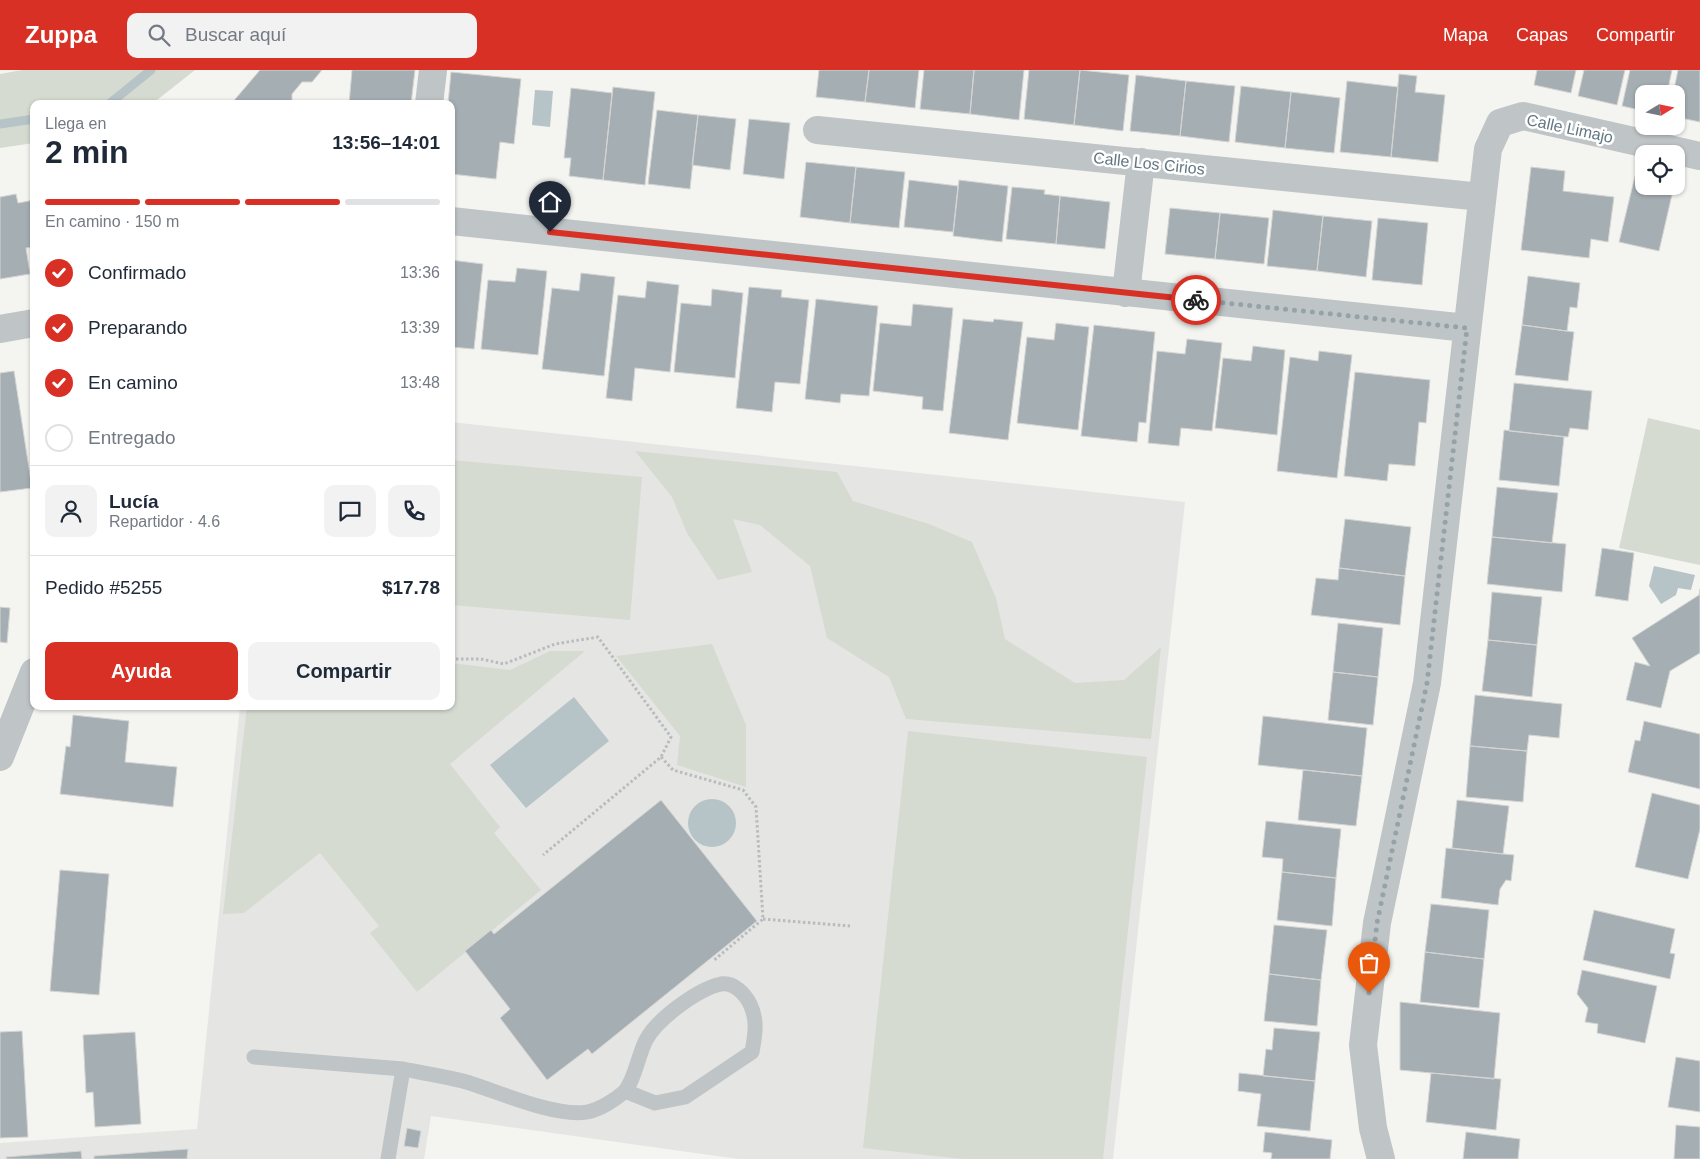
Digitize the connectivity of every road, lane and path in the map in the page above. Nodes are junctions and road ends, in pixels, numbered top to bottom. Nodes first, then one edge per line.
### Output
1 (433, 70) edge
2 (429, 100) edge
3 (817, 130) dead end
4 (1700, 156) edge
5 (1141, 162) junction
6 (1482, 197) junction
7 (455, 221) edge
8 (1126, 293) junction
9 (30, 324) edge
10 (1467, 328) junction
11 (0, 329) edge
12 (455, 659) edge
13 (30, 682) edge
14 (661, 756) junction
15 (0, 757) edge
16 (543, 855) dead end
17 (763, 919) junction
18 (850, 926) dead end
19 (698, 994) junction
20 (254, 1056) dead end
21 (403, 1069) junction
22 (625, 1091) junction
23 (388, 1159) edge
24 (1382, 1159) edge

1 - 2 street
3 - 5 street, Calle Los Cirios
4 - 6 street, Calle Limajo
5 - 6 street, Calle Los Cirios
5 - 8 street
6 - 10 street
7 - 8 street
8 - 10 street
9 - 11 street
10 - 24 street
12 - 14 path
13 - 15 street
14 - 16 path
14 - 17 path
17 - 18 path
17 - 19 path
19 - 22 lane
19 - 22 lane
20 - 21 lane
21 - 22 lane
21 - 23 lane

